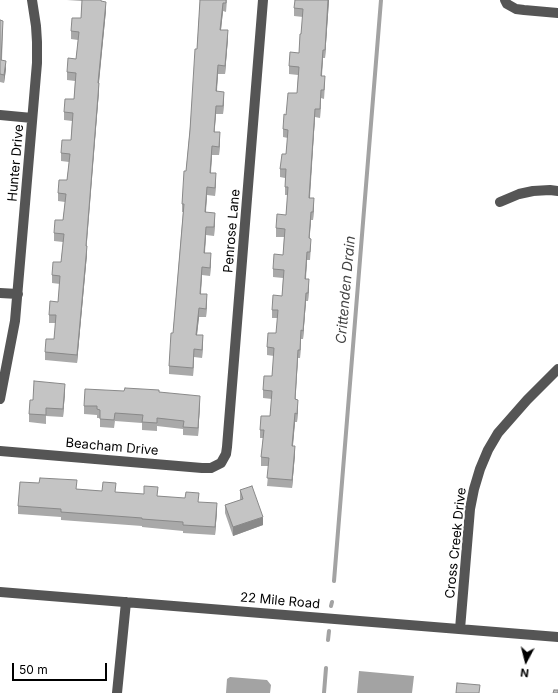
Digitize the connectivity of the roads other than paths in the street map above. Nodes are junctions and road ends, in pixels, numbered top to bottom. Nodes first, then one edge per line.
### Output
1 (32, 0) edge
2 (263, 0) edge
3 (506, 2) edge
4 (558, 13) edge
5 (0, 115) edge
6 (32, 118) junction
7 (558, 191) edge
8 (500, 202) dead end
9 (0, 293) edge
10 (18, 294) junction
11 (558, 369) edge
12 (0, 399) edge
13 (0, 451) edge
14 (221, 463) joint
15 (0, 592) edge
16 (126, 602) junction
17 (460, 629) junction
18 (558, 637) edge
19 (118, 693) edge

1 - 6 street, Hunter Drive
2 - 14 street, Penrose Lane
3 - 4 street
5 - 6 street
6 - 10 street, Hunter Drive
7 - 8 street
9 - 10 street
10 - 12 street, Hunter Drive
11 - 17 street, Cross Creek Drive
13 - 14 street, Beacham Drive
15 - 16 street, 22 Mile Road
16 - 17 street, 22 Mile Road
16 - 19 street
17 - 18 street, 22 Mile Road

